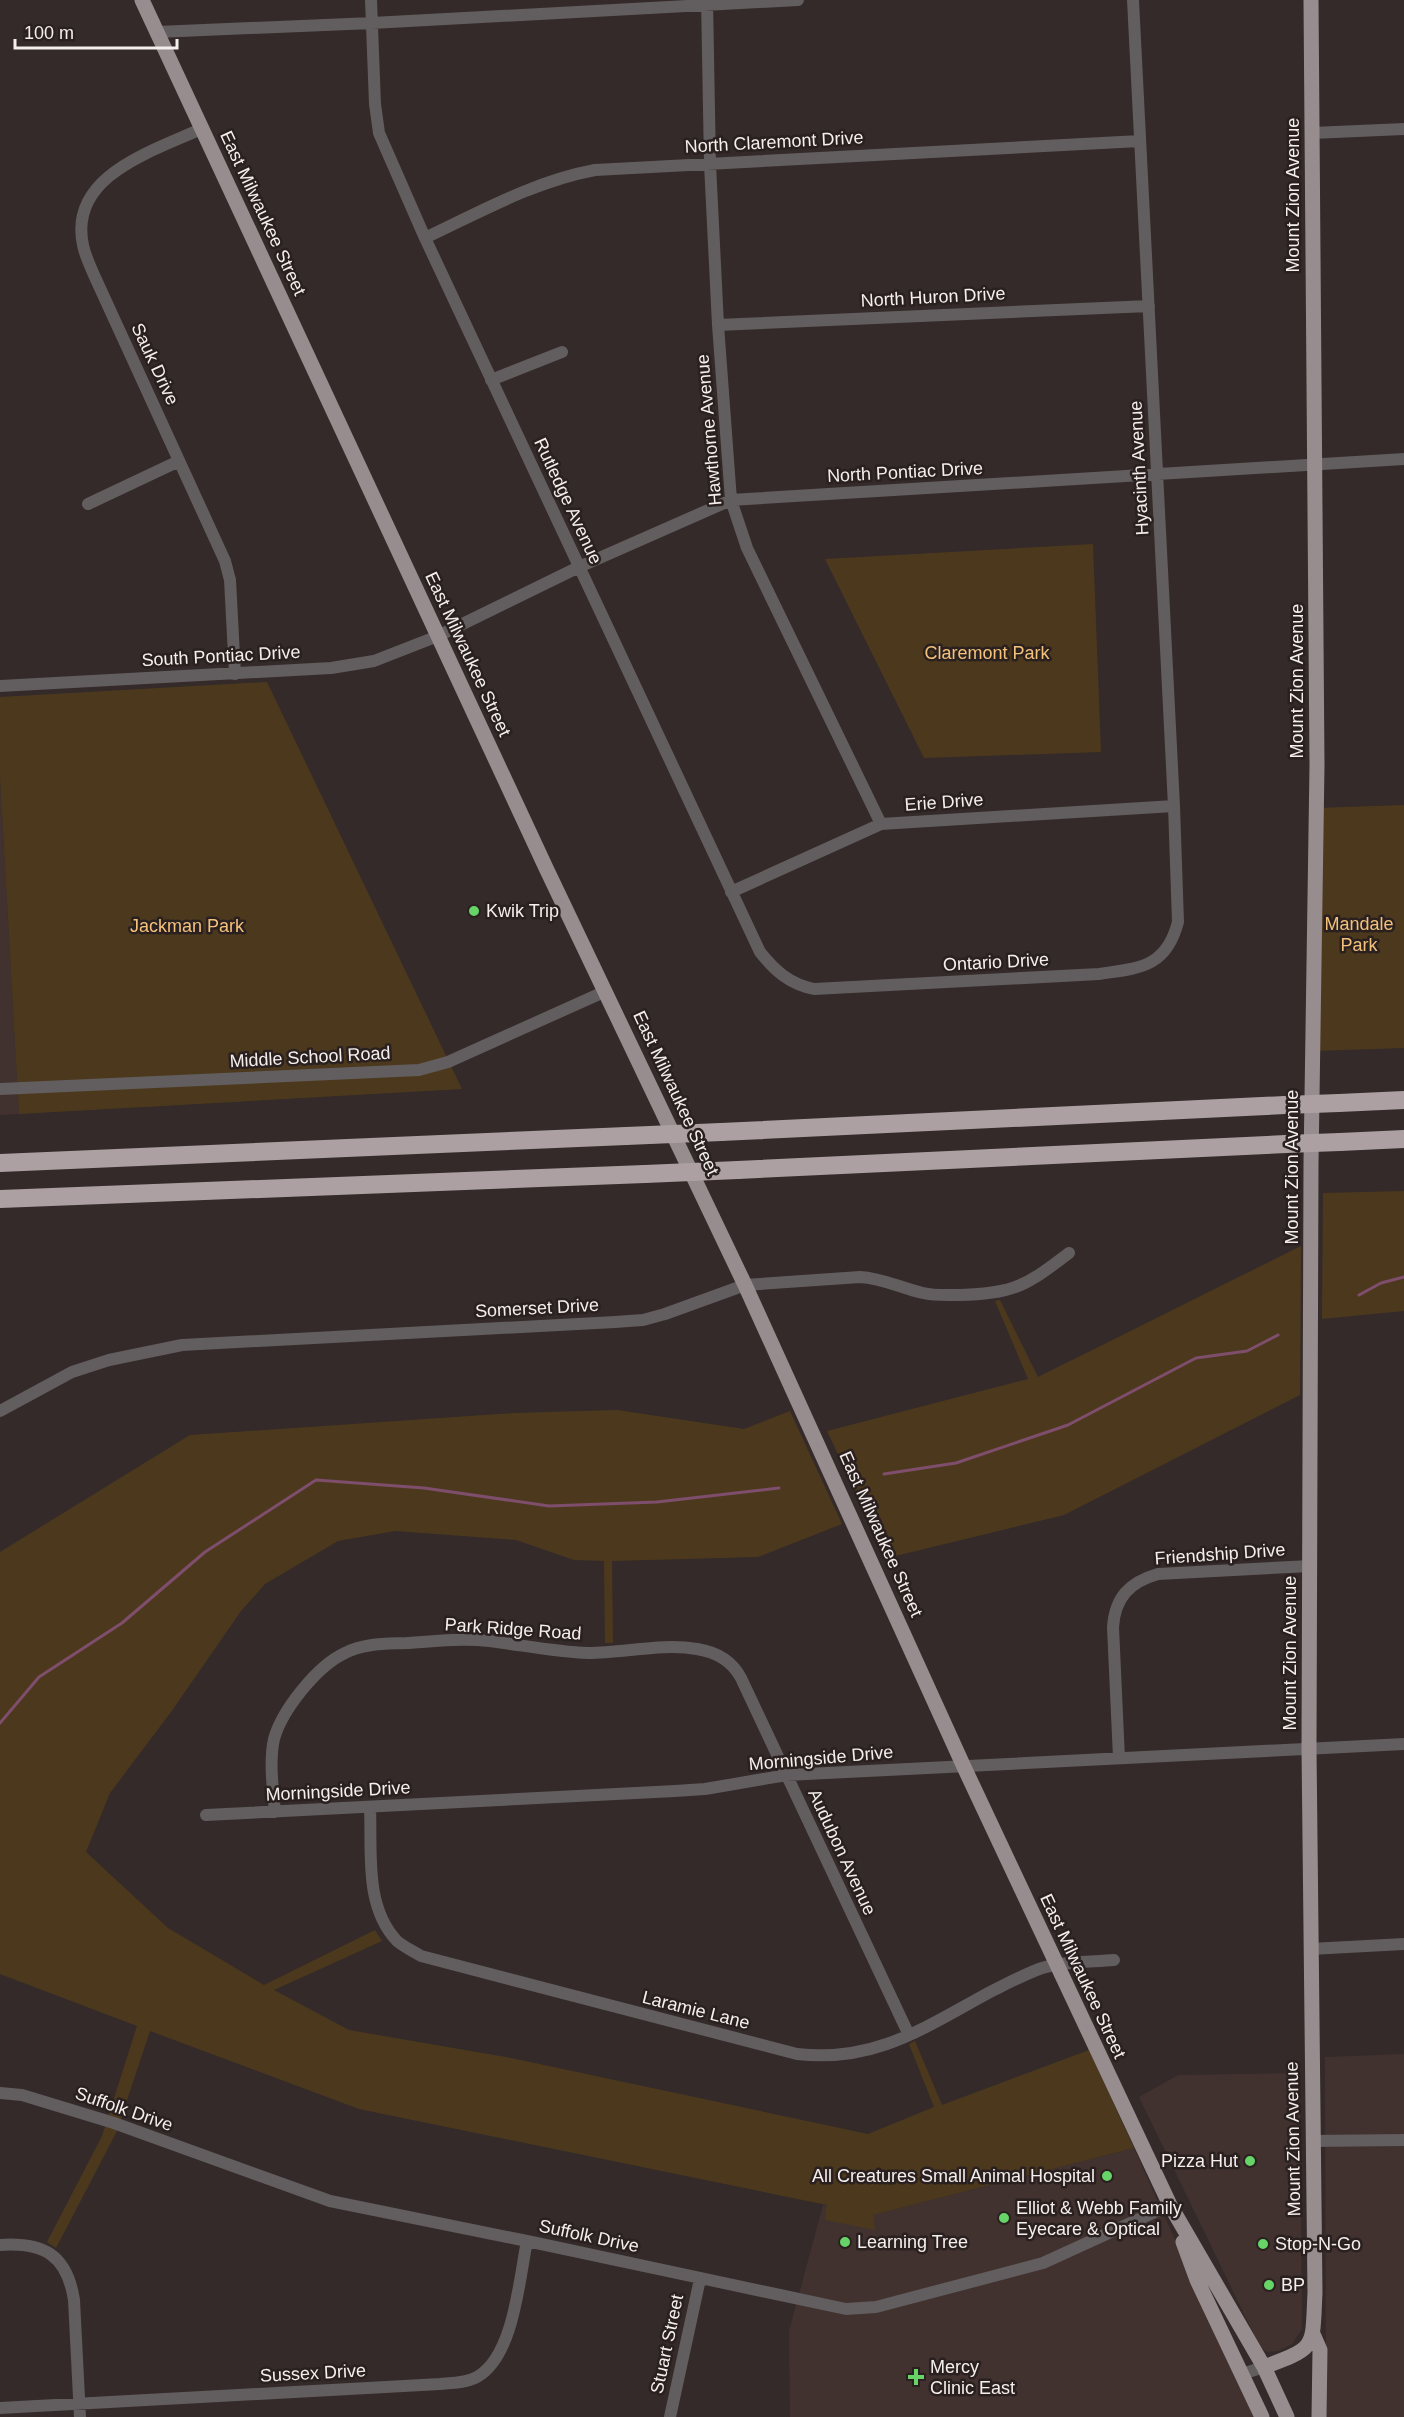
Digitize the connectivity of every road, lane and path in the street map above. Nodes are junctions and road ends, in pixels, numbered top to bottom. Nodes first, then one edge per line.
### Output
1 (142, 0) edge
2 (371, 0) edge
3 (798, 0) edge
4 (1133, 0) edge
5 (1311, 0) edge
6 (707, 2) edge
7 (372, 23) junction
8 (157, 32) junction
9 (203, 128) junction
10 (1404, 129) edge
11 (1312, 133) junction
12 (1140, 141) junction
13 (710, 164) junction
14 (424, 238) junction
15 (1149, 306) junction
16 (718, 325) junction
17 (562, 352) dead end
18 (491, 380) junction
19 (1404, 459) edge
20 (179, 461) junction
21 (1314, 465) junction
22 (1157, 475) junction
23 (731, 500) junction
24 (88, 504) dead end
25 (579, 567) junction
26 (438, 636) junction
27 (235, 674) junction
28 (0, 687) edge
29 (1174, 806) junction
30 (881, 824) junction
31 (731, 892) junction
32 (1175, 933) joint
33 (803, 986) joint
34 (606, 991) junction
35 (0, 1089) edge
36 (1404, 1100) edge
37 (1404, 1139) edge
38 (0, 1163) edge
39 (0, 1198) edge
40 (1069, 1252) dead end
41 (745, 1285) junction
42 (0, 1411) edge
43 (1310, 1566) junction
44 (687, 1648) joint
45 (1404, 1744) edge
46 (1309, 1748) junction
47 (1119, 1758) junction
48 (964, 1767) junction
49 (787, 1775) junction
50 (370, 1808) junction
51 (275, 1812) junction
52 (206, 1815) dead end
53 (1404, 1944) edge
54 (1310, 1949) junction
55 (1114, 1960) dead end
56 (1056, 1964) junction
57 (909, 2035) junction
58 (0, 2093) edge
59 (1404, 2140) edge
60 (1312, 2141) junction
61 (1170, 2205) junction
62 (527, 2241) junction
63 (0, 2245) edge
64 (700, 2279) junction
65 (1313, 2334) junction
66 (1264, 2367) junction
67 (1242, 2374) junction
68 (0, 2408) edge
69 (79, 2410) edge
70 (670, 2417) edge
71 (1262, 2417) edge
72 (1287, 2417) edge
73 (1319, 2417) edge

1 - 8 main road, East Milwaukee Street
2 - 7 street, Rutledge Avenue
3 - 6 street
4 - 12 street, Hyacinth Avenue
5 - 11 main road, Mount Zion Avenue
6 - 7 street
6 - 13 street, Hawthorne Avenue
7 - 8 street
7 - 14 street, Rutledge Avenue
8 - 9 main road, East Milwaukee Street
9 - 20 street, Sauk Drive
9 - 26 main road, East Milwaukee Street
10 - 11 street
11 - 21 main road, Mount Zion Avenue
12 - 13 street, North Claremont Drive
12 - 15 street, Hyacinth Avenue
13 - 14 street, North Claremont Drive
13 - 16 street, Hawthorne Avenue
14 - 18 street, Rutledge Avenue
15 - 16 street, North Huron Drive
15 - 22 street, Hyacinth Avenue
16 - 23 street, Hawthorne Avenue
17 - 18 street
18 - 25 street, Rutledge Avenue
19 - 21 street, North Pontiac Drive
20 - 24 street
20 - 27 street, Sauk Drive
21 - 22 street, North Pontiac Drive
21 - 43 main road, Mount Zion Avenue
22 - 23 street, North Pontiac Drive
22 - 29 street, Hyacinth Avenue
23 - 25 street, North Pontiac Drive
23 - 30 street, Hawthorne Avenue
25 - 26 street, North Pontiac Drive
25 - 31 street, Rutledge Avenue
26 - 27 street, South Pontiac Drive
26 - 34 main road, East Milwaukee Street
27 - 28 street, South Pontiac Drive
29 - 30 street, Erie Drive
29 - 32 street, Hyacinth Avenue
30 - 31 street, Erie Drive
31 - 33 street, Rutledge Avenue
32 - 33 street, Ontario Drive
34 - 35 street, Middle School Road
34 - 41 main road, East Milwaukee Street
36 - 38 highway, bridge
37 - 39 highway, bridge
40 - 41 street, Somerset Drive
41 - 42 street, Somerset Drive
41 - 48 main road, East Milwaukee Street
43 - 46 main road, Mount Zion Avenue
43 - 47 street, Friendship Drive
44 - 49 street, Audubon Avenue
44 - 51 street, Park Ridge Road
45 - 46 street, Morningside Drive
46 - 47 street, Morningside Drive
46 - 54 main road, Mount Zion Avenue
47 - 48 street, Morningside Drive
48 - 49 street, Morningside Drive
48 - 56 main road, East Milwaukee Street
49 - 50 street, Morningside Drive
49 - 57 street, Audubon Avenue
50 - 51 street, Morningside Drive
50 - 57 street, Laramie Lane
51 - 52 street, Morningside Drive
53 - 54 street
54 - 60 main road, Mount Zion Avenue
55 - 56 street, Laramie Lane
56 - 57 street, Laramie Lane
56 - 61 main road, East Milwaukee Street
58 - 62 street, Suffolk Drive
59 - 60 street
60 - 65 main road, Mount Zion Avenue
61 - 64 street, Suffolk Drive
61 - 66 main road, East Milwaukee Street
61 - 67 main road, East Milwaukee Street
62 - 64 street, Suffolk Drive
62 - 69 street, Sussex Drive
63 - 69 street
64 - 70 street, Stuart Street
65 - 66 main road
65 - 73 main road, Mount Zion Avenue
66 - 67 street
66 - 72 main road, East Milwaukee Street
67 - 71 main road, East Milwaukee Street
68 - 69 street, Sussex Drive

